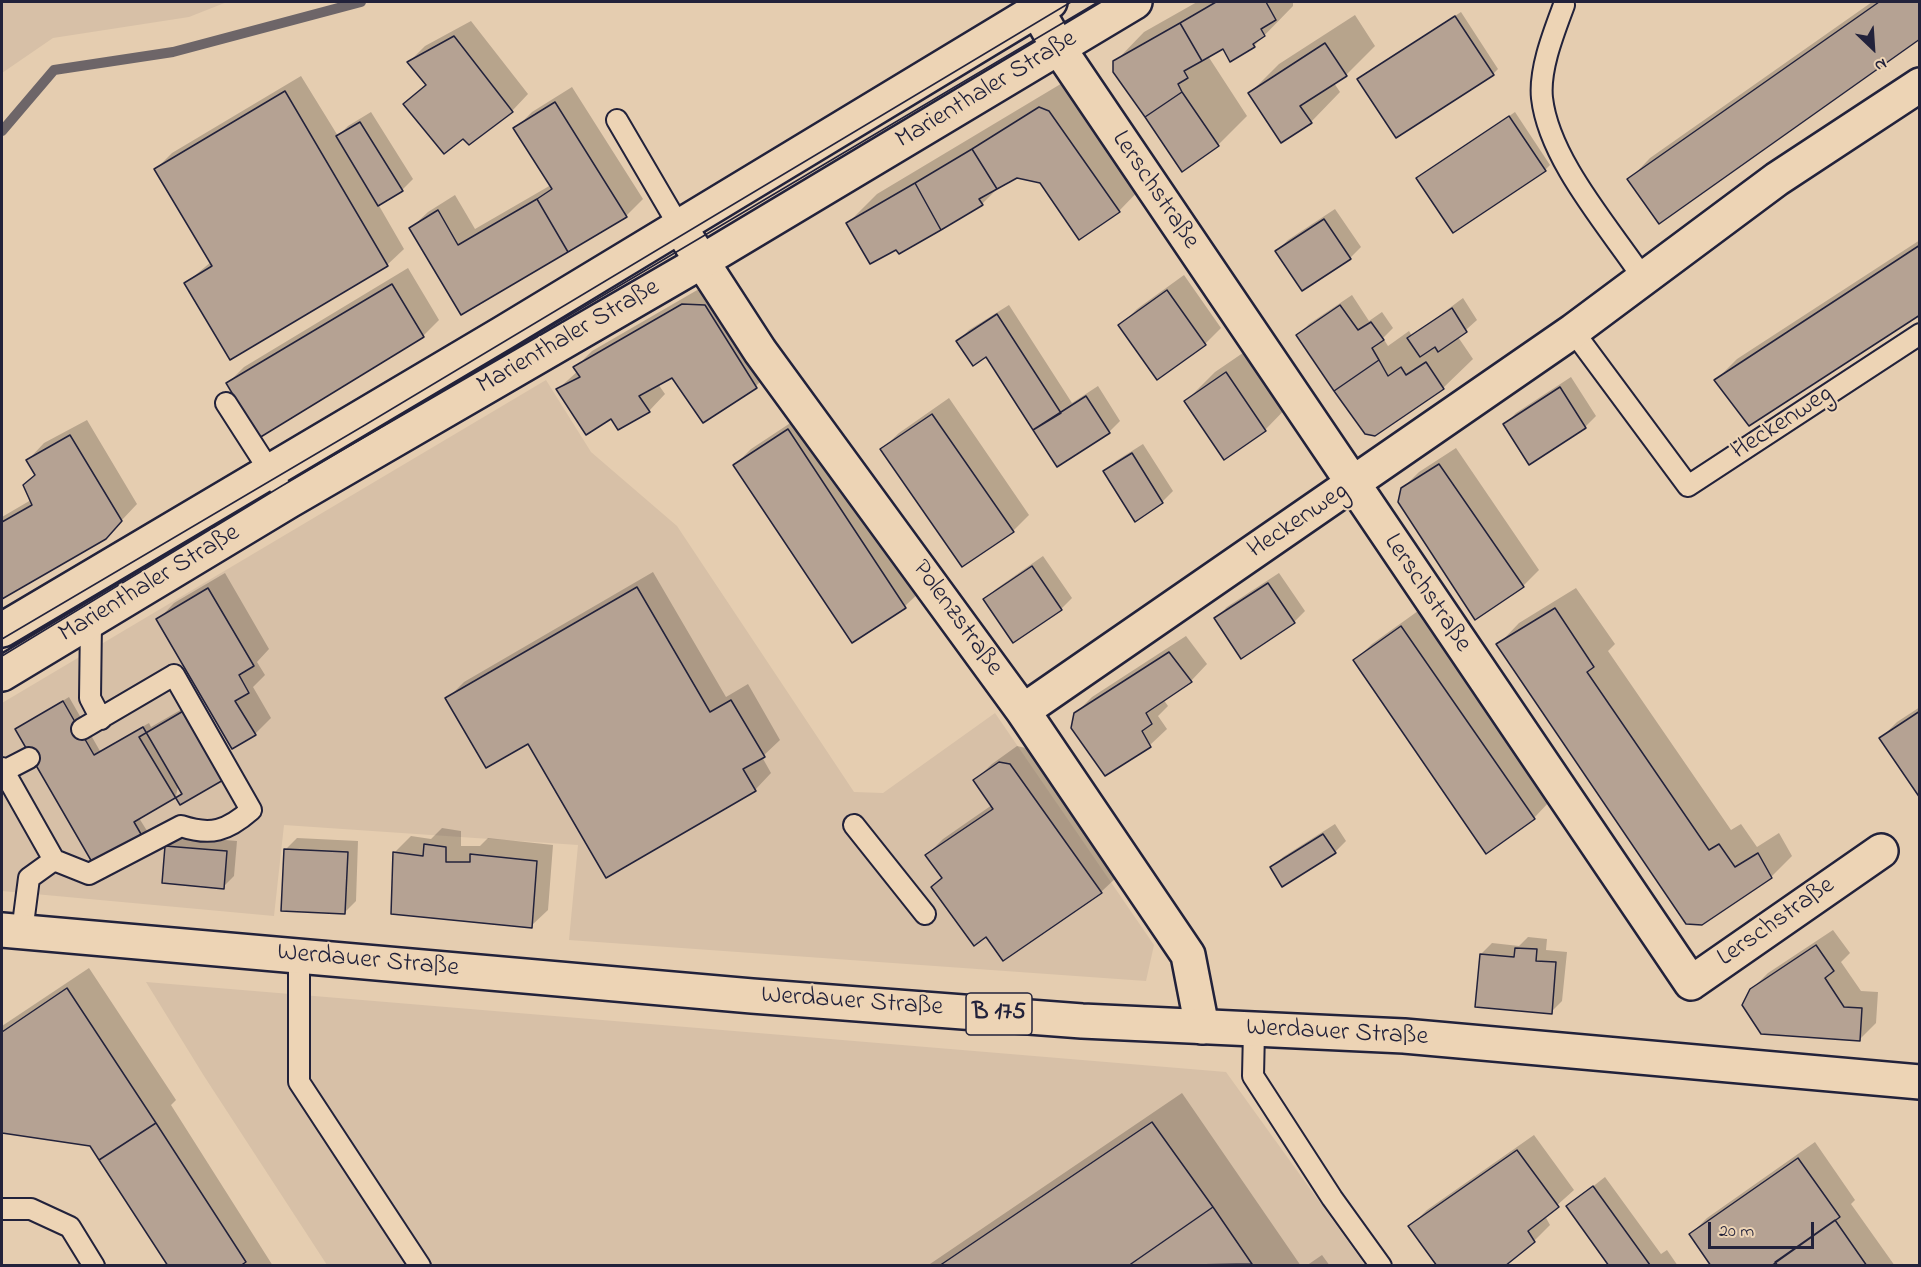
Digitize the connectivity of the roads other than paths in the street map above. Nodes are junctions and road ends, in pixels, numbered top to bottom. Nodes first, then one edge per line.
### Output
1 (1135, 2) edge
2 (1564, 5) dead end
3 (1044, 6) edge
4 (1058, 48) junction
5 (1920, 85) edge
6 (617, 120) dead end
7 (678, 226) junction
8 (701, 262) junction
9 (1643, 278) junction
10 (1573, 331) junction
11 (1920, 334) edge
12 (226, 403) dead end
13 (270, 471) junction
14 (1352, 486) junction
15 (289, 501) junction
16 (91, 621) junction
17 (2, 630) edge
18 (2, 674) edge
19 (1023, 711) junction
20 (101, 719) junction
21 (82, 729) dead end
22 (29, 758) dead end
23 (3, 770) edge
24 (854, 825) dead end
25 (1881, 851) dead end
26 (54, 860) junction
27 (925, 914) dead end
28 (12, 931) edge
29 (299, 955) junction
30 (1202, 1028) junction
31 (1254, 1030) junction
32 (1920, 1082) edge
33 (2, 1209) edge
34 (94, 1266) edge
35 (420, 1266) edge
36 (1381, 1266) edge

1 - 4 main road, Marienthaler Straße
2 - 9 lane
3 - 4 main road, Lerschstraße
3 - 7 main road, Marienthaler Straße
4 - 8 main road, Marienthaler Straße
4 - 14 main road, Lerschstraße
5 - 9 main road, Heckenweg
6 - 7 lane
7 - 8 main road, Polenzstraße
7 - 13 main road, Marienthaler Straße
8 - 15 main road, Marienthaler Straße
8 - 19 main road, Polenzstraße
9 - 10 main road, Heckenweg
10 - 11 lane, Heckenweg
10 - 14 main road, Heckenweg
12 - 13 lane
13 - 15 lane
13 - 17 main road, Marienthaler Straße
14 - 19 main road, Heckenweg
14 - 25 main road, Lerschstraße
15 - 16 main road, Marienthaler Straße
16 - 18 main road, Marienthaler Straße
16 - 20 lane
19 - 30 main road, Polenzstraße
20 - 21 lane
20 - 26 lane
22 - 23 lane
23 - 26 lane
24 - 27 lane
26 - 28 lane
28 - 29 main road, Werdauer Straße / B 175
29 - 30 main road, Werdauer Straße / B 175
29 - 35 lane
30 - 31 main road, Werdauer Straße / B 175
31 - 32 main road, Werdauer Straße / B 175
31 - 36 lane
33 - 34 lane

